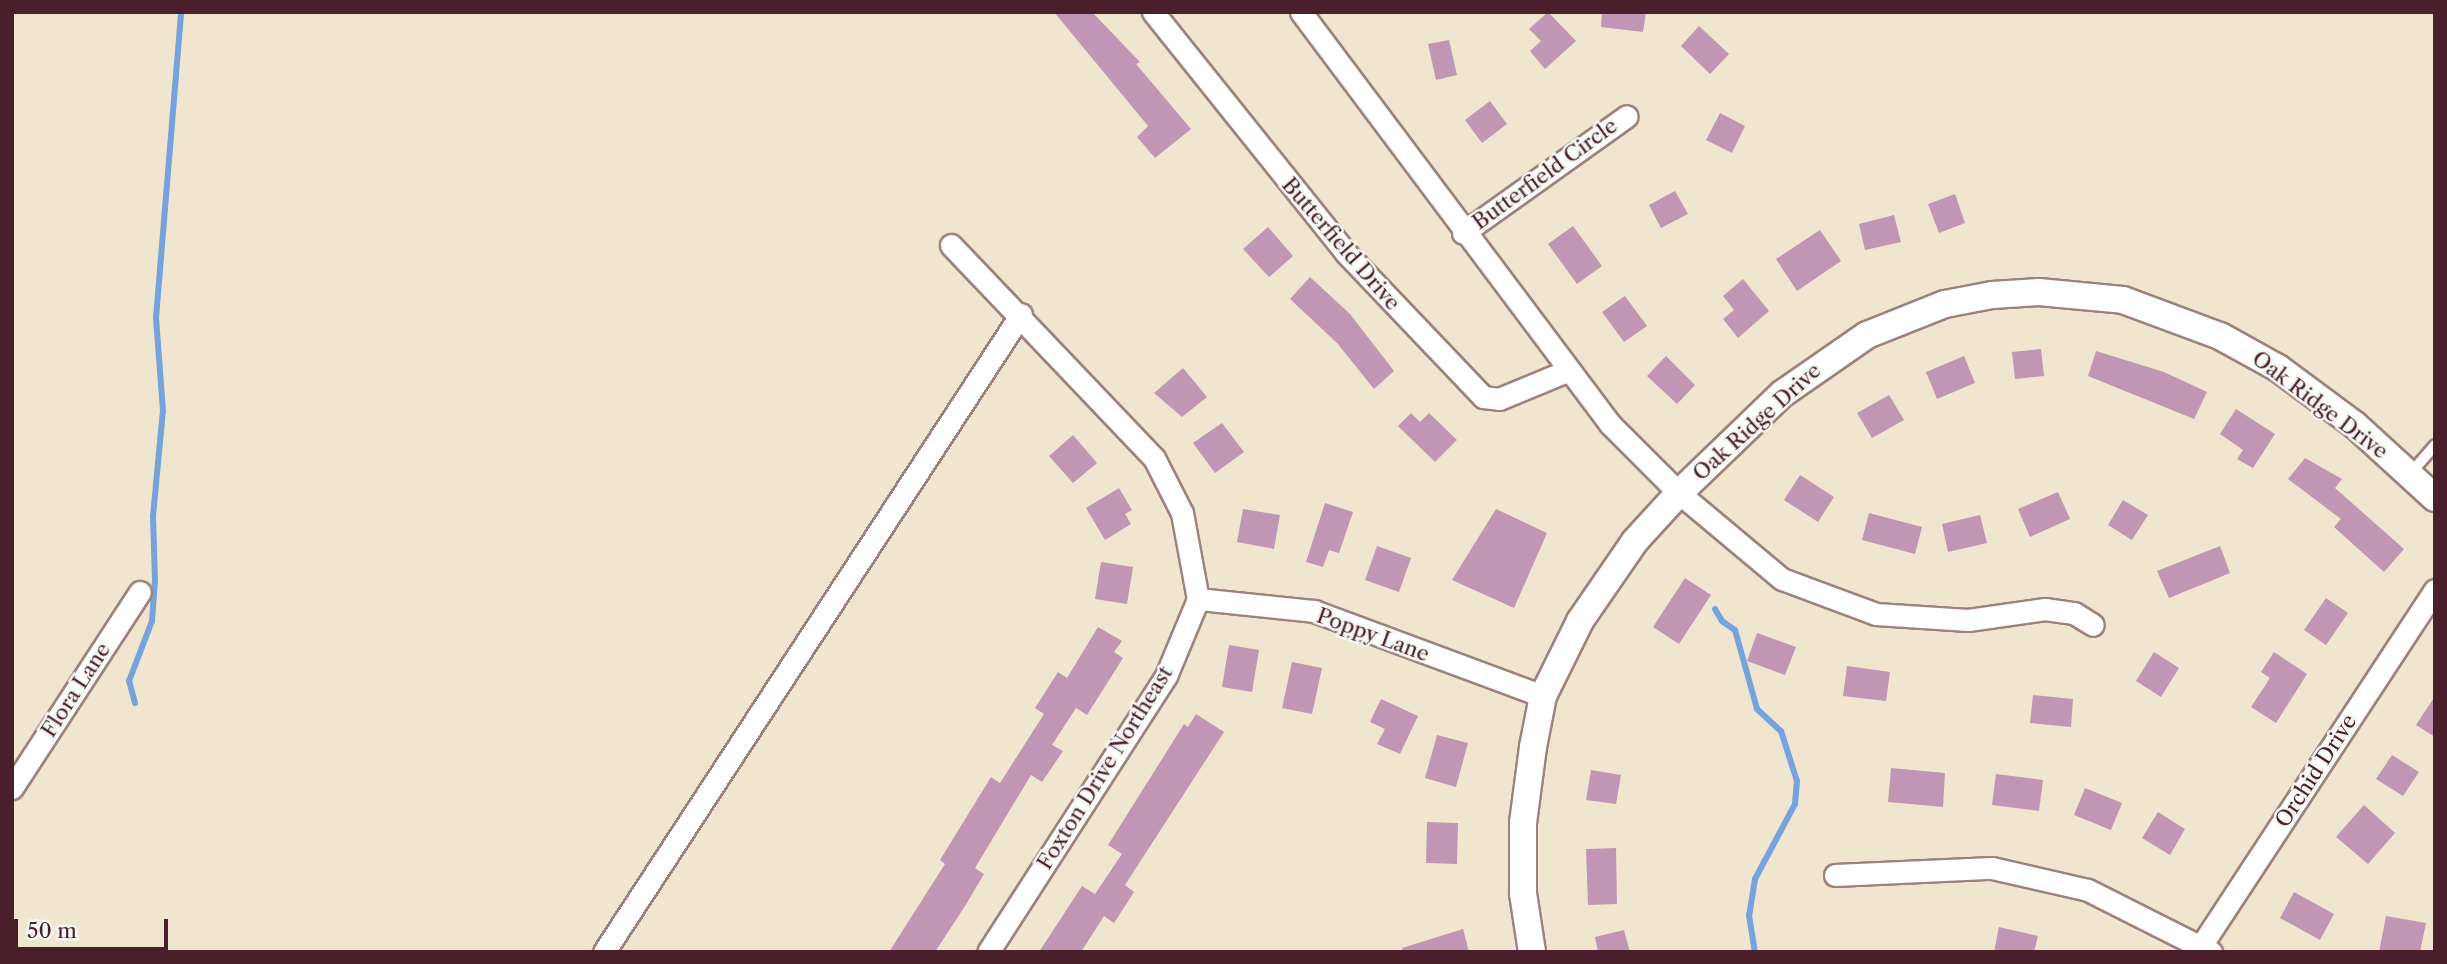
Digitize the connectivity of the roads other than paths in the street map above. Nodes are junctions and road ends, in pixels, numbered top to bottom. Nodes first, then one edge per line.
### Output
1 (1153, 12) edge
2 (1301, 12) edge
3 (1627, 116) dead end
4 (1463, 233) junction
5 (951, 245) dead end
6 (1021, 314) junction
7 (1567, 371) junction
8 (2435, 445) edge
9 (2410, 474) junction
10 (1679, 493) junction
11 (2435, 498) edge
12 (2435, 590) edge
13 (140, 593) dead end
14 (1198, 598) junction
15 (2093, 625) dead end
16 (1543, 696) junction
17 (12, 788) edge
18 (1835, 875) dead end
19 (2203, 950) edge
20 (604, 952) edge
21 (988, 952) edge
22 (1532, 952) edge

1 - 7 street, Butterfield Drive
2 - 4 street
3 - 4 street, Butterfield Circle
4 - 7 street
5 - 6 street
6 - 14 street
6 - 20 street
7 - 10 street
8 - 9 lane
9 - 10 street, Oak Ridge Drive
9 - 11 street, Oak Ridge Drive
10 - 15 street
10 - 16 street, Oak Ridge Drive
12 - 19 street, Orchid Drive
13 - 17 street, Flora Lane
14 - 16 street, Poppy Lane
14 - 21 street, Foxton Drive Northeast
16 - 22 street, Oak Ridge Drive
18 - 19 street

